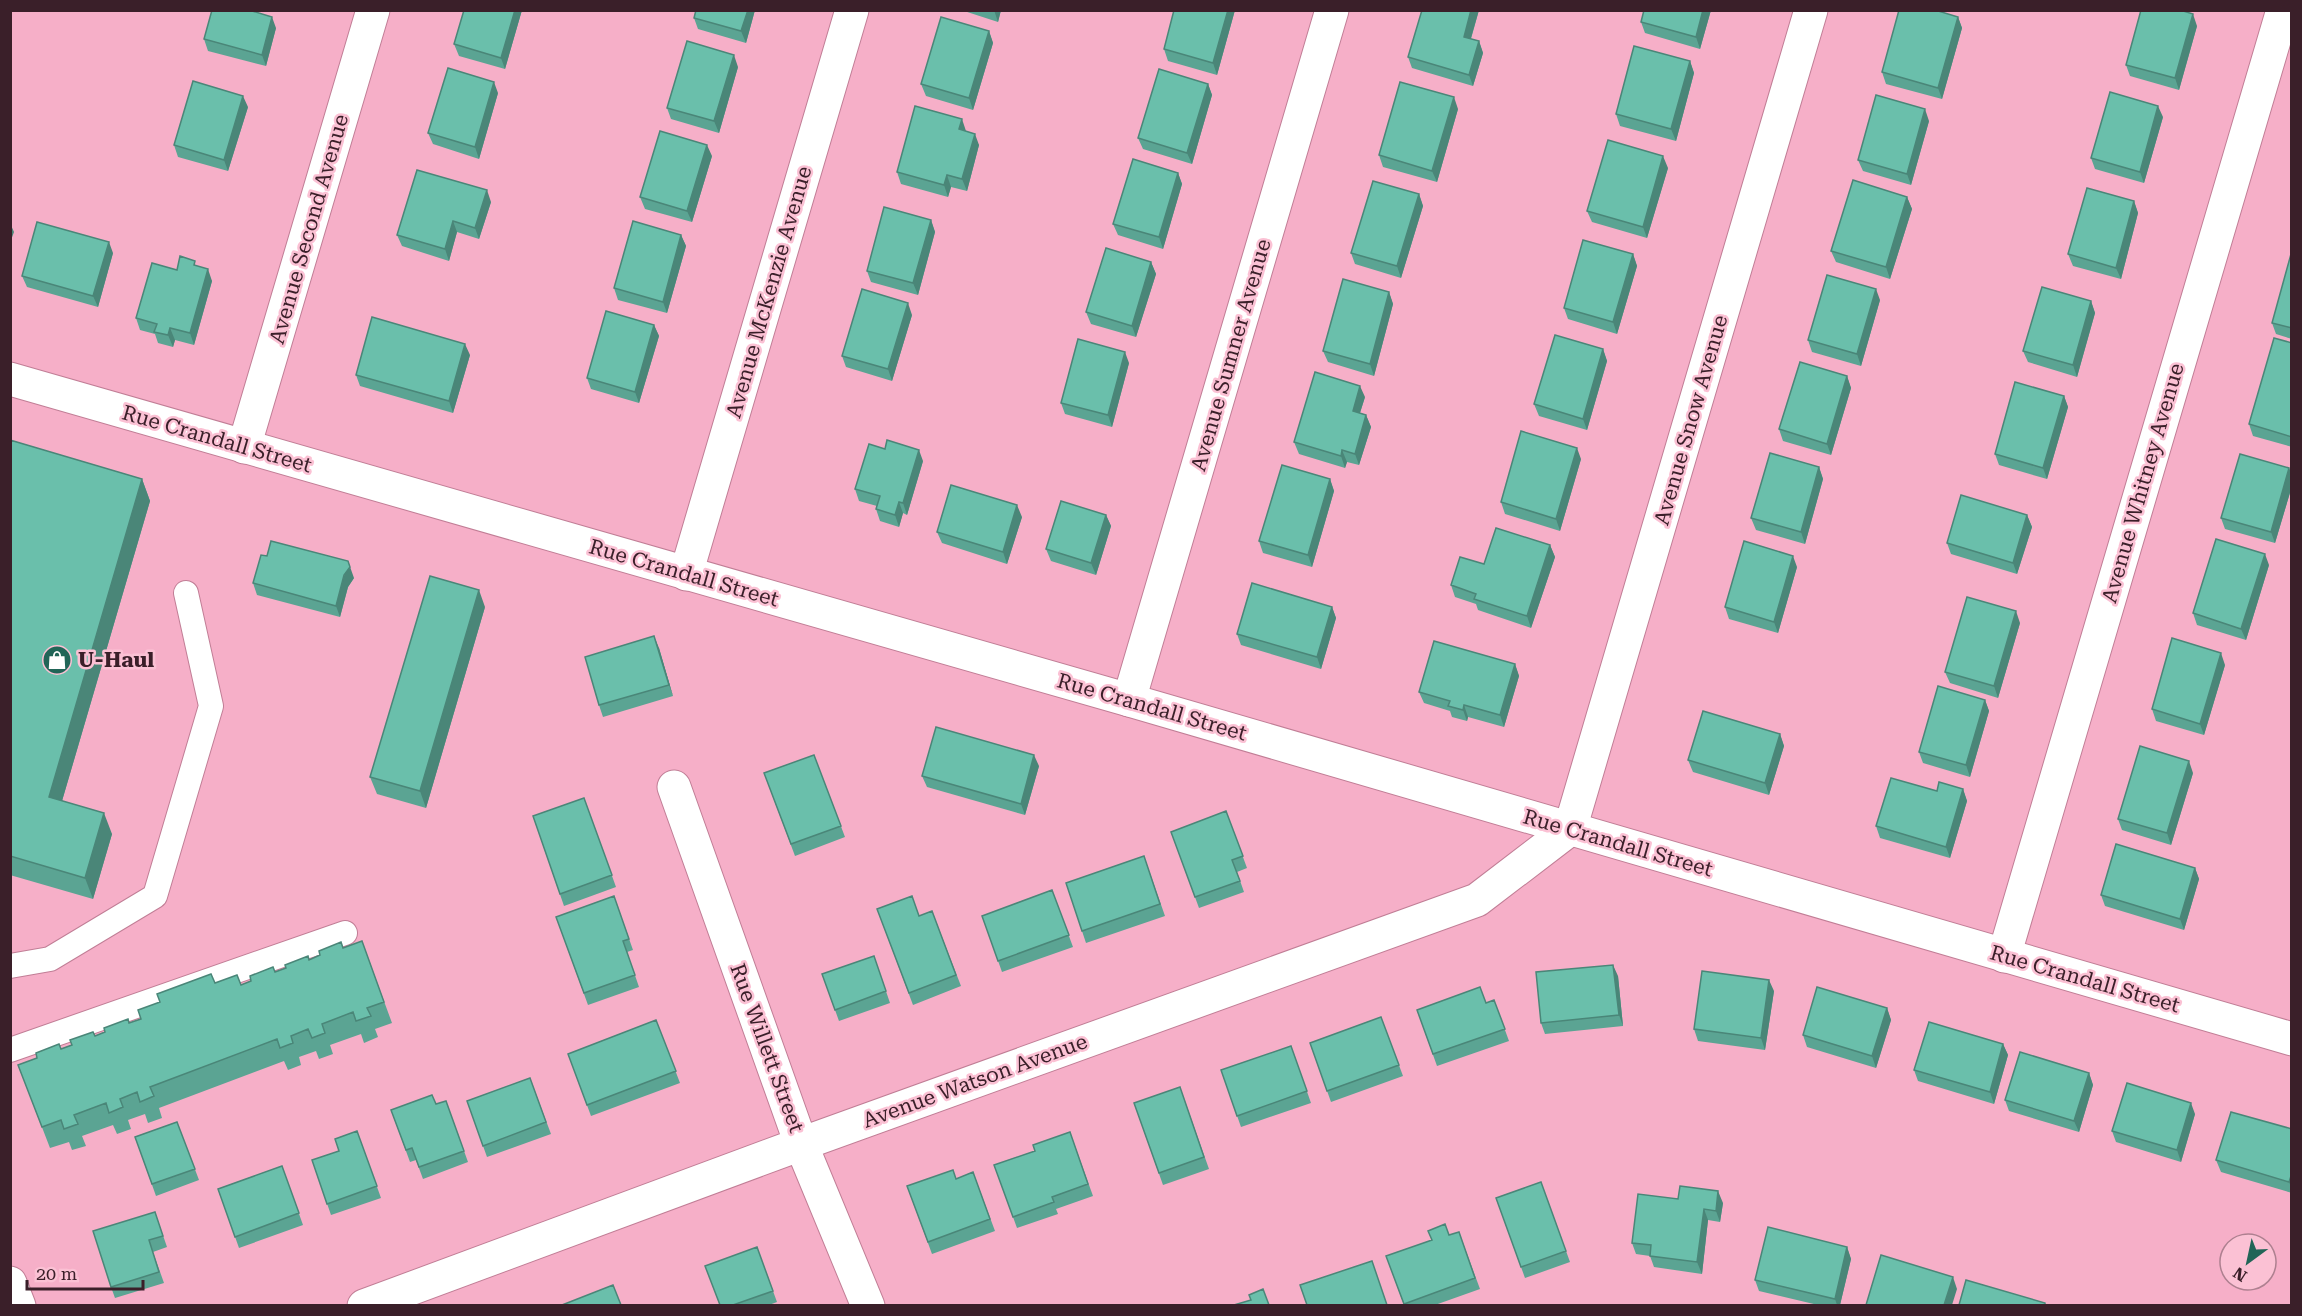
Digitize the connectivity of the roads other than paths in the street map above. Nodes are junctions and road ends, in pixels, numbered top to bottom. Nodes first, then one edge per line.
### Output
1 (373, 10) edge
2 (852, 10) edge
3 (1332, 10) edge
4 (1811, 10) edge
5 (2283, 10) edge
6 (10, 379) edge
7 (244, 447) junction
8 (686, 574) junction
9 (186, 593) dead end
10 (1129, 700) junction
11 (674, 787) dead end
12 (1570, 829) junction
13 (345, 933) dead end
14 (2004, 956) junction
15 (10, 966) edge
16 (2292, 1039) edge
17 (10, 1050) edge
18 (801, 1144) junction
19 (10, 1283) edge
20 (19, 1305) edge
21 (364, 1305) edge
22 (868, 1305) edge

1 - 7 street, Avenue Second Avenue
2 - 8 street, Avenue McKenzie Avenue
3 - 10 street, Avenue Sumner Avenue
4 - 12 street, Avenue Snow Avenue
5 - 14 street, Avenue Whitney Avenue
6 - 7 street, Rue Crandall Street
7 - 8 street, Rue Crandall Street
8 - 10 street, Rue Crandall Street
9 - 15 lane
10 - 12 street, Rue Crandall Street
11 - 18 street, Rue Willett Street
12 - 14 street, Rue Crandall Street
12 - 18 street, Avenue Watson Avenue
13 - 17 lane
14 - 16 street, Rue Crandall Street
18 - 21 street, Avenue Watson Avenue
18 - 22 street, Rue Willett Street
19 - 20 street

